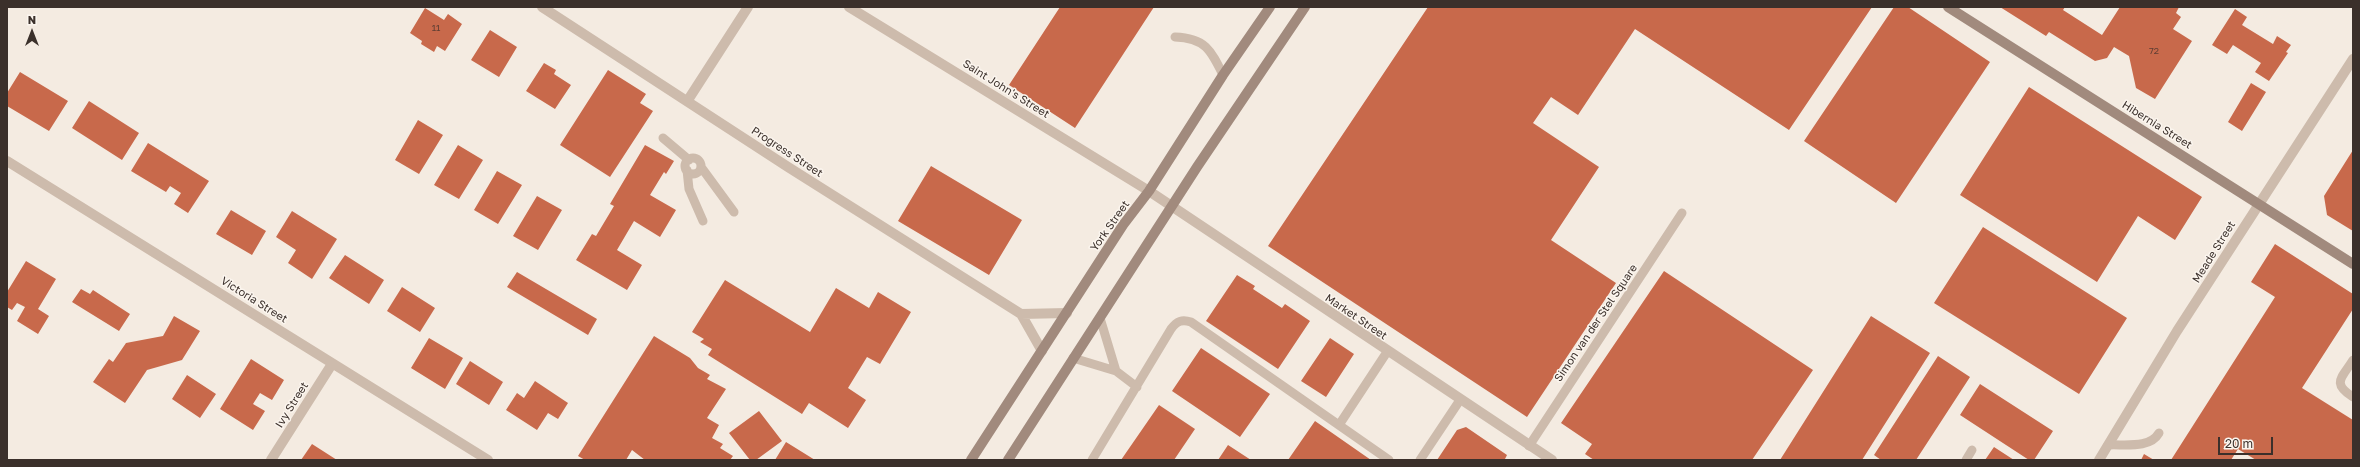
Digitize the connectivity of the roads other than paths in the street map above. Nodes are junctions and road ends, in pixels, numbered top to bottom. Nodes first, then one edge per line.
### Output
1 (542, 7) edge
2 (748, 7) edge
3 (849, 7) edge
4 (1270, 7) edge
5 (1305, 7) edge
6 (1948, 7) edge
7 (1175, 37) dead end
8 (2353, 59) edge
9 (1223, 75) junction
10 (688, 100) junction
11 (663, 138) dead end
12 (689, 160) junction
13 (7, 161) edge
14 (701, 167) junction
15 (687, 170) junction
16 (1149, 191) junction
17 (2258, 204) junction
18 (1172, 207) junction
19 (734, 212) dead end
20 (1682, 214) dead end
21 (703, 221) dead end
22 (2353, 264) edge
23 (1067, 313) junction
24 (1021, 314) junction
25 (1100, 318) junction
26 (1042, 351) junction
27 (1387, 352) junction
28 (1073, 358) junction
29 (2353, 360) edge
30 (332, 364) junction
31 (1116, 371) junction
32 (1137, 387) junction
33 (2353, 397) edge
34 (1460, 400) junction
35 (1339, 425) junction
36 (2159, 433) dead end
37 (2108, 445) junction
38 (1529, 446) junction
39 (1972, 450) dead end
40 (271, 460) edge
41 (488, 460) edge
42 (971, 460) edge
43 (1008, 460) edge
44 (1092, 460) edge
45 (1389, 460) edge
46 (1420, 460) edge
47 (1552, 460) edge
48 (1966, 460) edge
49 (2099, 460) edge

1 - 10 street, Progress Street
2 - 10 street
3 - 16 street, Saint John's Street
4 - 9 main road, York Street
5 - 18 main road
6 - 17 main road, Hibernia Street
7 - 9 lane
8 - 17 street, Meade Street
9 - 16 main road, York Street
10 - 24 street, Progress Street
11 - 12 lane
12 - 14 lane
12 - 15 lane
13 - 30 street, Victoria Street
14 - 15 lane
14 - 19 lane
15 - 21 lane
16 - 18 street, Market Street
16 - 23 main road, York Street
17 - 22 main road, Hibernia Street
17 - 37 street, Meade Street
18 - 25 main road
18 - 27 street, Market Street
20 - 38 lane, Simon van der Stel Square
23 - 24 street
23 - 26 main road, York Street
24 - 26 street, Progress Street
25 - 28 main road
25 - 31 lane
26 - 42 main road, York Street
27 - 34 street, Market Street
27 - 35 lane
28 - 31 lane
28 - 43 main road
29 - 33 lane
30 - 40 street, Ivy Street
30 - 41 street, Victoria Street
31 - 32 lane
32 - 35 lane
32 - 44 lane
34 - 38 street, Market Street
34 - 46 lane
35 - 45 lane
36 - 37 lane
37 - 49 street, Meade Street
38 - 47 street, Market Street
39 - 48 lane

